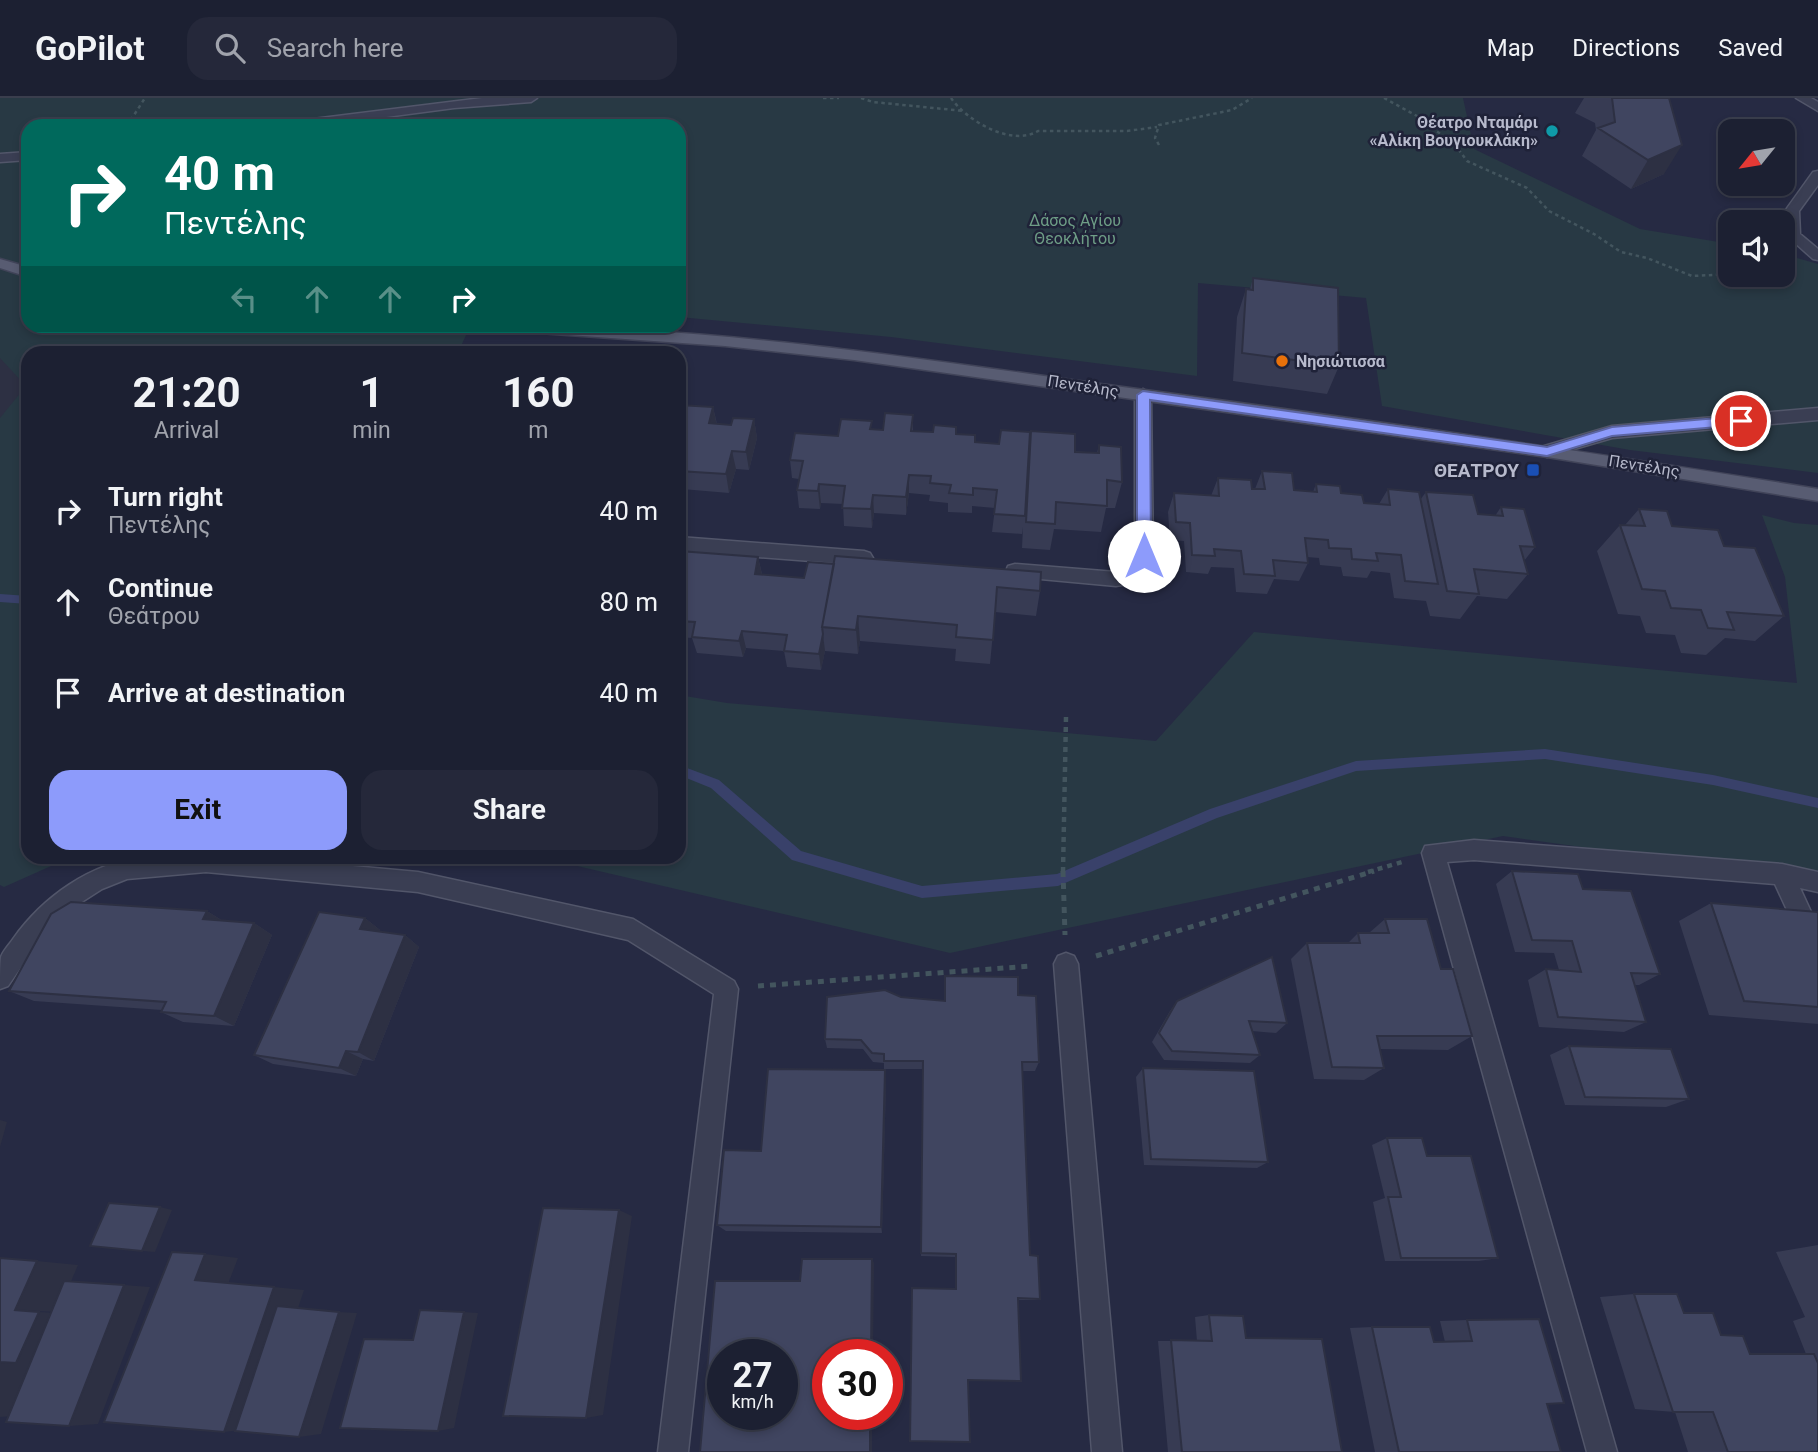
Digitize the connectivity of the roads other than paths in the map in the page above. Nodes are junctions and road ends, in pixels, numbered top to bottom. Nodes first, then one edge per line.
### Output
1 (531, 98) edge
2 (1802, 98) edge
3 (1818, 107) edge
4 (342, 119) edge
5 (21, 156) edge
6 (0, 158) edge
7 (1818, 175) edge
8 (1818, 256) edge
9 (0, 263) edge
10 (21, 270) edge
11 (611, 333) edge
12 (1143, 395) junction
13 (1818, 414) edge
14 (1547, 451) junction
15 (1818, 495) edge
16 (686, 545) edge
17 (887, 560) edge
18 (995, 569) edge
19 (183, 864) edge
20 (226, 864) edge
21 (1782, 874) junction
22 (1818, 882) edge
23 (1818, 952) edge
24 (1066, 964) dead end
25 (0, 978) edge
26 (673, 1452) edge
27 (1107, 1452) edge
28 (1602, 1452) edge

1 - 4 street
2 - 3 street
5 - 6 street
7 - 8 street
9 - 10 main road
11 - 12 main road, Πεντέλης
12 - 14 main road, Πεντέλης
12 - 18 street
13 - 14 street
14 - 15 main road, Πεντέλης
16 - 17 street
19 - 25 street
20 - 26 street
21 - 22 street
21 - 23 street
21 - 28 street
24 - 27 street

